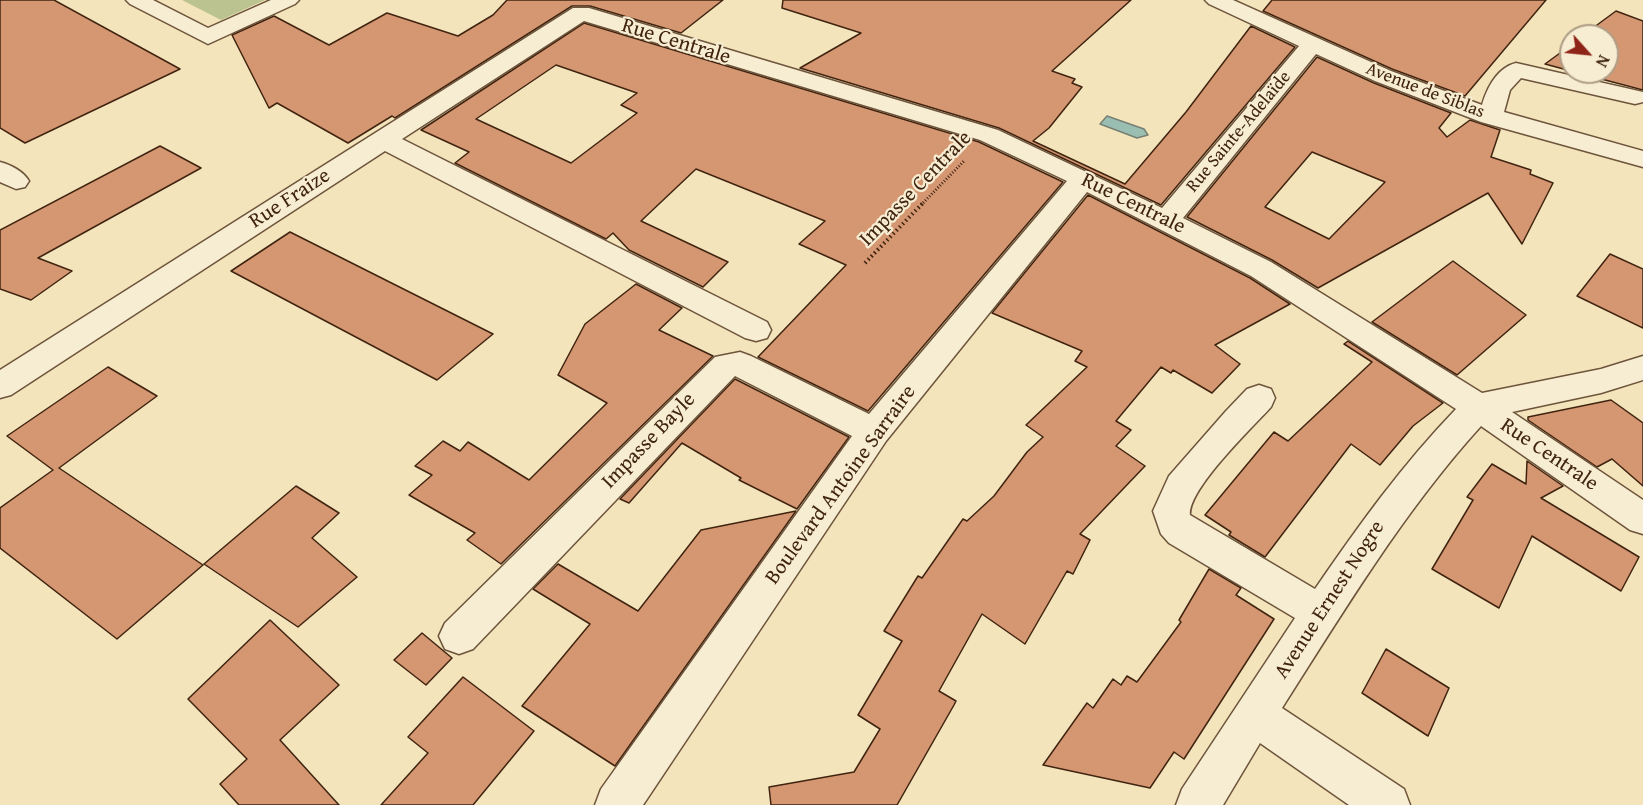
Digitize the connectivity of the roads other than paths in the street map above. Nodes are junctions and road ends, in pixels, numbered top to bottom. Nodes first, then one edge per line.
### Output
1 (137, 0) edge
2 (288, 0) edge
3 (1218, 0) edge
4 (579, 7) edge
5 (1312, 44) junction
6 (1635, 98) dead end
7 (1490, 117) junction
8 (382, 139) junction
9 (1643, 159) edge
10 (1083, 179) junction
11 (1167, 220) junction
12 (756, 330) dead end
13 (1643, 368) edge
14 (0, 386) edge
15 (1259, 398) dead end
16 (1490, 415) junction
17 (874, 432) junction
18 (1638, 527) edge
19 (1322, 613) junction
20 (459, 636) dead end
21 (1254, 714) junction
22 (617, 805) edge
23 (1198, 805) edge
24 (1388, 805) edge

1 - 2 street
3 - 5 street, Avenue de Siblas
4 - 8 street, Rue Fraize
4 - 10 street, Rue Centrale
5 - 7 street, Avenue de Siblas
5 - 11 street, Rue Sainte-Adelaïde
6 - 7 street
7 - 9 street, Avenue de Siblas
8 - 12 street
8 - 14 street, Rue Fraize
10 - 11 street, Rue Centrale
10 - 17 street, Boulevard Antoine Sarraire
11 - 16 street, Rue Centrale
13 - 16 street
15 - 19 street
16 - 18 street
16 - 19 street, Avenue Ernest Nogre
17 - 20 street, Impasse Bayle
17 - 22 street, Boulevard Antoine Sarraire
19 - 21 street, Avenue Ernest Nogre
21 - 23 street, Avenue Ernest Nogre
21 - 24 street

